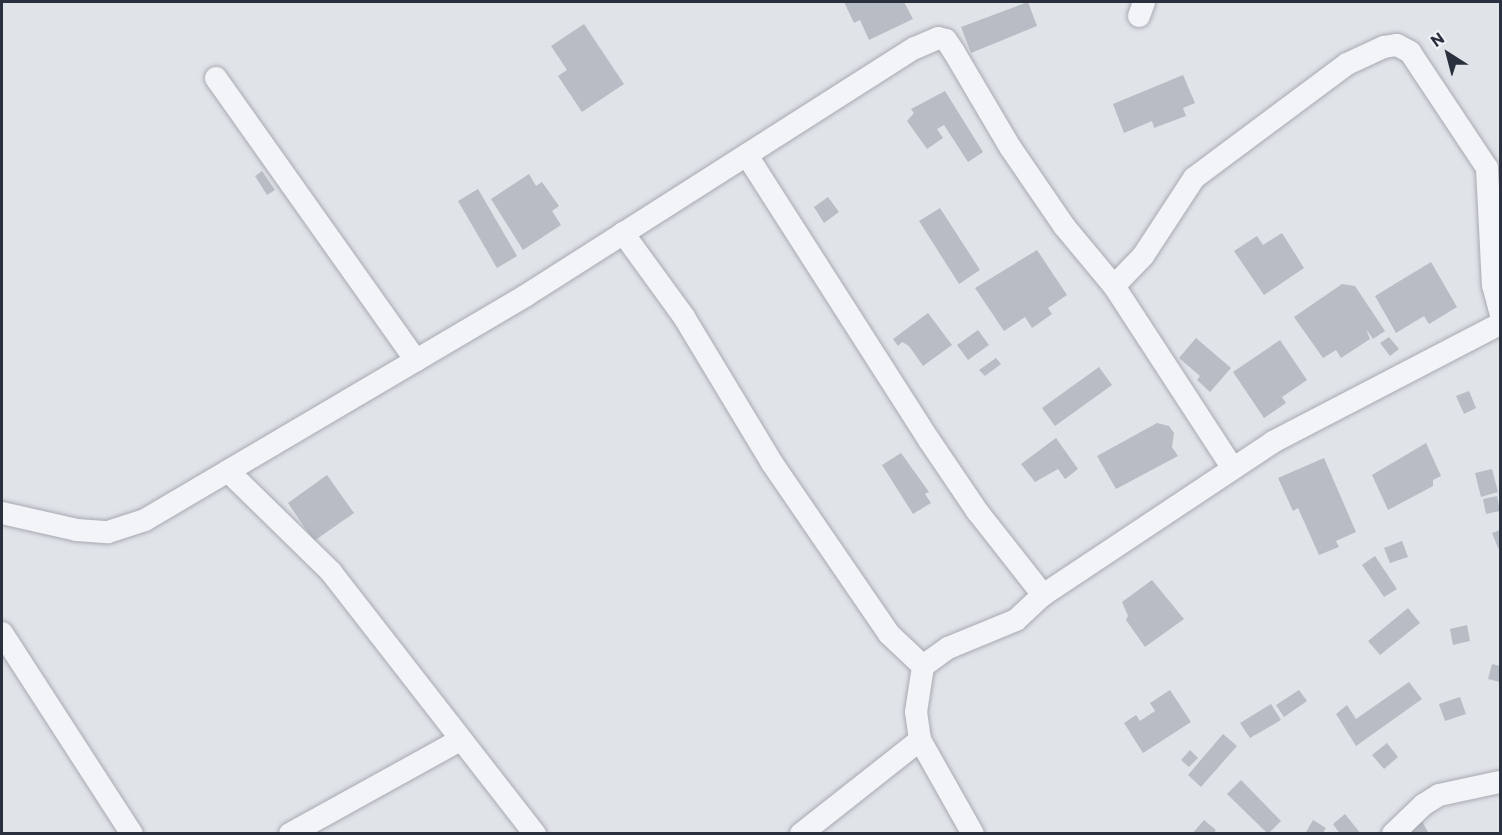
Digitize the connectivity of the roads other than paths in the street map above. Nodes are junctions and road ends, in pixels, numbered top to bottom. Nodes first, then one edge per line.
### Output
1 (216, 78) dead end
2 (748, 157) junction
3 (623, 233) junction
4 (1114, 286) junction
5 (1500, 312) edge
6 (1500, 324) edge
7 (416, 360) junction
8 (1232, 467) junction
9 (228, 471) junction
10 (2, 513) edge
11 (1043, 594) junction
12 (2, 633) edge
13 (923, 666) junction
14 (460, 740) junction
15 (920, 740) junction
16 (1500, 782) edge
17 (132, 834) edge
18 (291, 834) edge
19 (536, 834) edge
20 (801, 834) edge
21 (973, 834) edge
22 (1393, 834) edge

1 - 7 street
2 - 3 street
2 - 4 street
2 - 11 street
3 - 7 street
3 - 13 street
4 - 5 street
4 - 8 street
6 - 8 street
7 - 9 street
8 - 11 street
9 - 10 street
9 - 14 street
11 - 13 street
12 - 17 street
13 - 15 street
14 - 18 street
14 - 19 street
15 - 20 street
15 - 21 street
16 - 22 street

